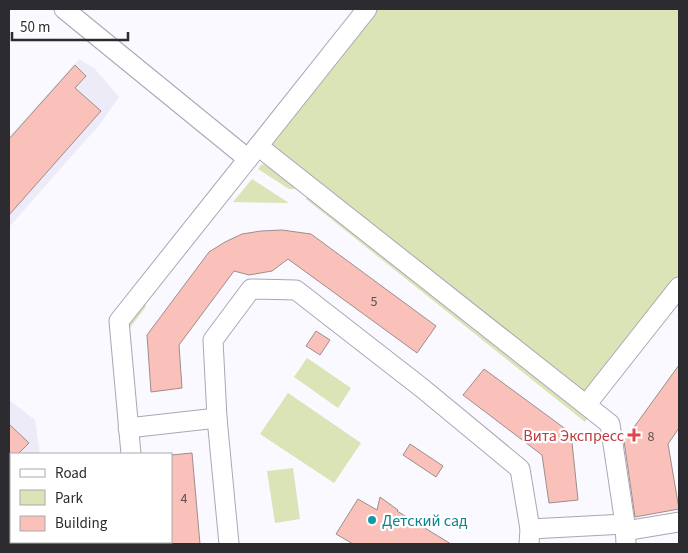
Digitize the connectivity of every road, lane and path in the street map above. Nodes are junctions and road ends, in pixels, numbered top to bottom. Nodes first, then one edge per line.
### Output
1 (64, 9) edge
2 (367, 9) edge
3 (253, 153) junction
4 (679, 287) edge
5 (586, 405) junction
6 (217, 418) junction
7 (128, 428) junction
8 (131, 453) edge
9 (679, 522) edge
10 (625, 533) edge
11 (529, 536) edge
12 (229, 544) edge

1 - 3 street
2 - 3 street
3 - 5 street
3 - 7 street
4 - 5 street
5 - 10 street
6 - 7 street
6 - 11 street
6 - 12 street
7 - 8 street
9 - 10 street
10 - 11 street

